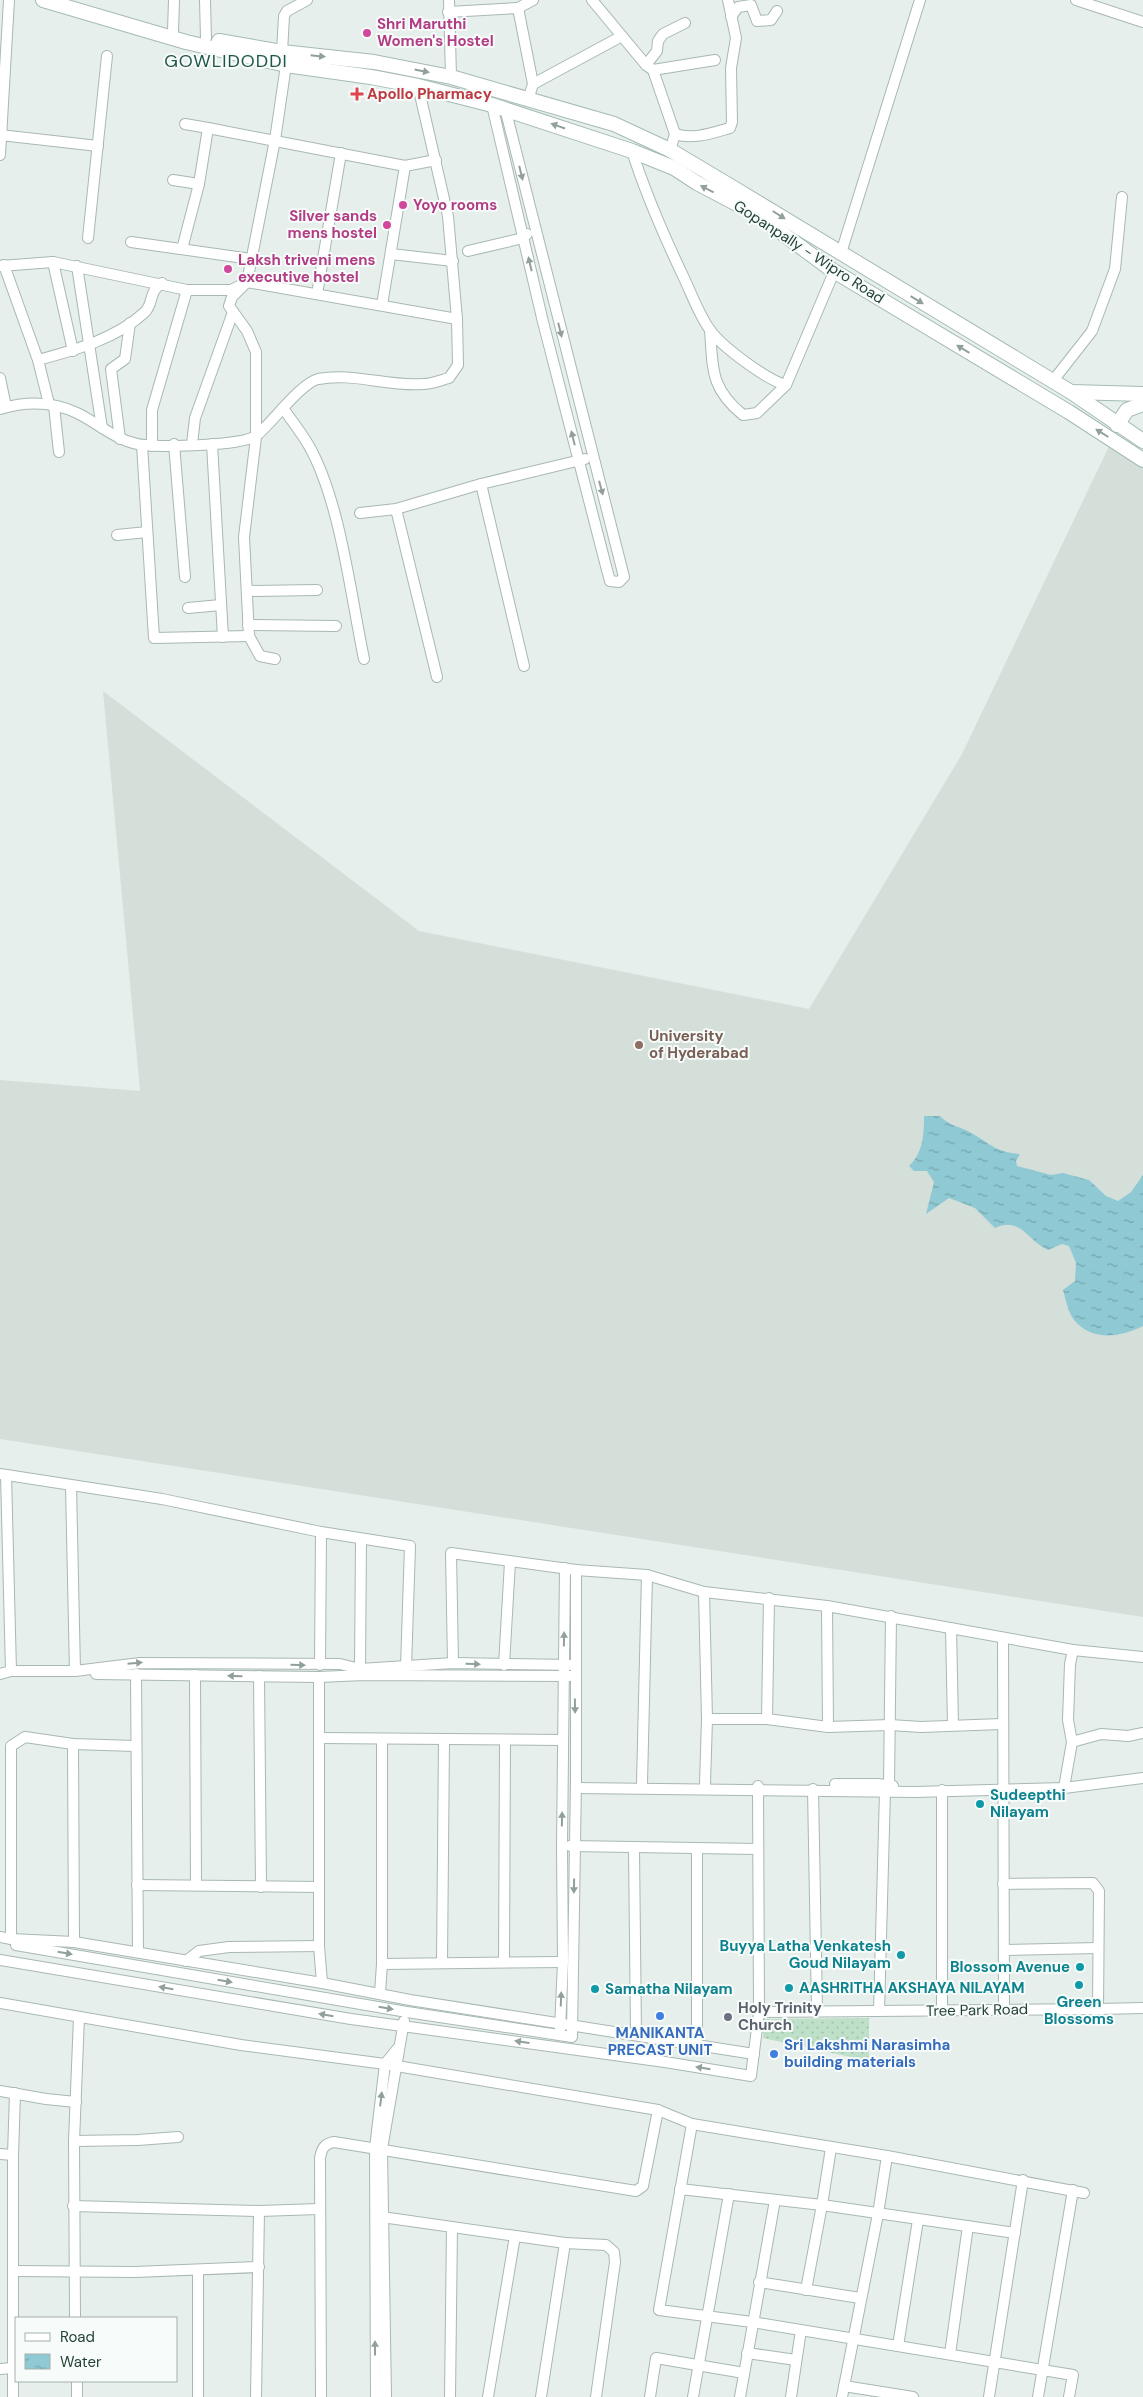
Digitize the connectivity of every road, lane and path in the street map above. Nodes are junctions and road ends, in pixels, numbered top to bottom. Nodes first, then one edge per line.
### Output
1 (9, 0) edge
2 (43, 0) edge
3 (174, 0) edge
4 (205, 0) edge
5 (305, 0) edge
6 (449, 0) edge
7 (534, 0) edge
8 (592, 0) edge
9 (728, 0) edge
10 (920, 0) edge
11 (1076, 0) edge
12 (72, 1) edge
13 (518, 8) junction
14 (777, 11) dead end
15 (448, 12) junction
16 (730, 17) junction
17 (1143, 22) edge
18 (685, 23) dead end
19 (173, 32) junction
20 (622, 36) junction
21 (206, 38) junction
22 (108, 56) dead end
23 (284, 58) junction
24 (714, 60) dead end
25 (374, 62) junction
26 (650, 67) junction
27 (371, 77) junction
28 (451, 77) junction
29 (533, 84) junction
30 (418, 86) junction
31 (528, 100) junction
32 (498, 106) junction
33 (184, 124) dead end
34 (208, 128) junction
35 (675, 134) junction
36 (1, 135) edge
37 (274, 140) junction
38 (98, 146) junction
39 (670, 150) junction
40 (632, 151) junction
41 (341, 153) junction
42 (0, 155) edge
43 (436, 160) junction
44 (405, 166) junction
45 (173, 180) dead end
46 (199, 184) junction
47 (1122, 197) dead end
48 (534, 226) junction
49 (88, 238) dead end
50 (524, 238) junction
51 (131, 242) dead end
52 (182, 248) junction
53 (468, 251) dead end
54 (841, 253) junction
55 (391, 254) junction
56 (251, 259) junction
57 (453, 261) junction
58 (53, 262) junction
59 (2, 265) edge
60 (77, 266) junction
61 (834, 272) junction
62 (247, 282) junction
63 (162, 283) junction
64 (186, 290) junction
65 (317, 294) junction
66 (382, 305) junction
67 (233, 312) junction
68 (457, 319) junction
69 (130, 323) junction
70 (710, 330) junction
71 (90, 344) junction
72 (73, 351) junction
73 (38, 360) junction
74 (0, 378) edge
75 (1052, 382) junction
76 (786, 385) junction
77 (1071, 392) junction
78 (1143, 394) edge
79 (1143, 404) edge
80 (52, 405) junction
81 (3, 408) edge
82 (282, 408) junction
83 (1117, 425) junction
84 (102, 428) junction
85 (256, 437) junction
86 (120, 439) junction
87 (1143, 441) edge
88 (174, 444) junction
89 (192, 444) junction
90 (212, 444) junction
91 (147, 445) junction
92 (59, 452) dead end
93 (593, 457) junction
94 (1143, 460) edge
95 (579, 461) junction
96 (481, 484) junction
97 (396, 509) junction
98 (360, 513) dead end
99 (148, 532) junction
100 (117, 535) dead end
101 (185, 577) dead end
102 (317, 590) dead end
103 (247, 592) junction
104 (221, 606) junction
105 (188, 608) dead end
106 (248, 625) junction
107 (336, 626) dead end
108 (249, 636) junction
109 (223, 637) junction
110 (364, 659) dead end
111 (275, 660) dead end
112 (524, 666) dead end
113 (437, 678) dead end
114 (3, 1474) edge
115 (71, 1486) junction
116 (321, 1532) junction
117 (361, 1539) junction
118 (510, 1562) junction
119 (570, 1569) junction
120 (647, 1575) junction
121 (704, 1592) junction
122 (769, 1598) junction
123 (827, 1606) junction
124 (891, 1616) junction
125 (951, 1628) junction
126 (1003, 1638) junction
127 (1073, 1650) junction
128 (1143, 1657) edge
129 (453, 1663) junction
130 (340, 1664) junction
131 (504, 1664) junction
132 (320, 1665) junction
133 (575, 1665) junction
134 (406, 1667) junction
135 (360, 1670) junction
136 (11, 1671) junction
137 (75, 1671) junction
138 (564, 1671) junction
139 (0, 1674) edge
140 (136, 1674) junction
141 (196, 1675) junction
142 (259, 1676) junction
143 (340, 1676) junction
144 (574, 1676) junction
145 (319, 1677) junction
146 (0, 1678) edge
147 (706, 1719) junction
148 (767, 1719) junction
149 (1002, 1724) junction
150 (890, 1725) junction
151 (953, 1725) junction
152 (828, 1727) junction
153 (1143, 1733) edge
154 (320, 1738) junction
155 (382, 1739) junction
156 (444, 1739) junction
157 (505, 1740) junction
158 (563, 1740) junction
159 (1072, 1742) junction
160 (73, 1744) junction
161 (135, 1746) junction
162 (1143, 1778) edge
163 (563, 1782) junction
164 (642, 1783) junction
165 (576, 1784) junction
166 (704, 1784) junction
167 (758, 1788) junction
168 (887, 1788) junction
169 (1003, 1788) junction
170 (1064, 1788) junction
171 (813, 1789) junction
172 (942, 1790) junction
173 (562, 1846) junction
174 (575, 1846) junction
175 (634, 1849) junction
176 (697, 1849) junction
177 (758, 1849) junction
178 (1003, 1884) junction
179 (137, 1885) junction
180 (196, 1885) junction
181 (319, 1887) junction
182 (262, 1888) junction
183 (0, 1936) edge
184 (11, 1939) junction
185 (0, 1942) edge
186 (74, 1942) junction
187 (319, 1946) junction
188 (1098, 1948) junction
189 (1004, 1950) junction
190 (138, 1952) junction
191 (0, 1960) edge
192 (186, 1961) junction
193 (504, 1962) junction
194 (563, 1962) junction
195 (382, 1964) junction
196 (442, 1964) junction
197 (322, 1983) junction
198 (380, 1993) junction
199 (410, 2000) junction
200 (0, 2003) edge
201 (1143, 2008) edge
202 (1098, 2009) junction
203 (942, 2010) junction
204 (1004, 2010) junction
205 (880, 2011) junction
206 (407, 2012) junction
207 (758, 2012) junction
208 (817, 2012) junction
209 (80, 2017) junction
210 (560, 2024) junction
211 (403, 2026) junction
212 (572, 2032) junction
213 (560, 2035) junction
214 (636, 2035) junction
215 (697, 2045) junction
216 (558, 2047) junction
217 (398, 2048) junction
218 (570, 2049) junction
219 (754, 2054) junction
220 (386, 2064) junction
221 (396, 2068) junction
222 (0, 2091) edge
223 (15, 2093) junction
224 (76, 2102) junction
225 (658, 2110) junction
226 (692, 2124) junction
227 (178, 2137) dead end
228 (74, 2141) junction
229 (378, 2148) junction
230 (831, 2148) junction
231 (0, 2154) edge
232 (13, 2155) junction
233 (887, 2156) junction
234 (1023, 2180) junction
235 (680, 2188) junction
236 (1072, 2190) junction
237 (1084, 2192) dead end
238 (729, 2194) junction
239 (775, 2200) junction
240 (822, 2205) junction
241 (74, 2206) junction
242 (319, 2209) junction
243 (259, 2211) junction
244 (878, 2214) junction
245 (382, 2217) junction
246 (918, 2220) junction
247 (452, 2226) junction
248 (968, 2226) junction
249 (1015, 2232) junction
250 (515, 2236) junction
251 (565, 2243) junction
252 (259, 2266) junction
253 (198, 2270) junction
254 (13, 2271) junction
255 (74, 2272) junction
256 (759, 2282) junction
257 (806, 2290) junction
258 (860, 2298) junction
259 (707, 2316) junction
260 (75, 2317) edge
261 (752, 2322) junction
262 (801, 2330) junction
263 (852, 2339) junction
264 (898, 2346) junction
265 (747, 2353) junction
266 (950, 2354) junction
267 (796, 2360) junction
268 (995, 2362) junction
269 (698, 2365) junction
270 (13, 2368) junction
271 (0, 2369) edge
272 (1042, 2369) junction
273 (744, 2374) junction
274 (77, 2382) edge
275 (844, 2386) junction
276 (892, 2395) edge
277 (13, 2397) edge
278 (78, 2397) edge
279 (198, 2397) edge
280 (256, 2397) edge
281 (322, 2397) edge
282 (376, 2397) edge
283 (386, 2397) edge
284 (450, 2397) edge
285 (488, 2397) edge
286 (541, 2397) edge
287 (596, 2397) edge
288 (650, 2397) edge
289 (693, 2397) edge
290 (740, 2397) edge
291 (790, 2397) edge
292 (842, 2397) edge
293 (914, 2397) edge
294 (989, 2397) edge
295 (1038, 2397) edge
296 (1069, 2397) edge

1 - 36 street
2 - 23 main road, Gopanpally - Wipro Road
3 - 19 street
4 - 21 street
5 - 23 street
6 - 15 street
7 - 13 street
8 - 20 street
9 - 16 street
10 - 54 street
11 - 17 street
12 - 19 main road, Gopanpally - Wipro Road
13 - 15 street
13 - 29 street
14 - 16 street
15 - 28 street
16 - 35 street
18 - 26 street
19 - 21 main road, Gopanpally - Wipro Road
20 - 26 street
20 - 29 street
21 - 23 main road, Gopanpally - Wipro Road
22 - 38 street
23 -> 25 main road, Gopanpally - Wipro Road
23 - 27 main road, Gopanpally - Wipro Road
23 - 37 street
24 - 26 street
25 - 27 main road
25 -> 28 main road, Gopanpally - Wipro Road
26 - 35 street
27 - 30 main road, Gopanpally - Wipro Road
28 - 31 main road, Gopanpally - Wipro Road
29 - 31 street
30 - 32 main road, Gopanpally - Wipro Road
30 - 43 street
31 - 39 main road, Gopanpally - Wipro Road
40 -> 32 main road, Gopanpally - Wipro Road
32 -> 48 street
32 - 50 street
33 - 34 street
34 - 37 street
34 - 46 street
35 - 39 street
36 - 38 street
36 - 42 street
37 - 41 street
37 - 56 street
38 - 49 street
39 -> 54 main road, Gopanpally - Wipro Road
61 -> 40 main road, Gopanpally - Wipro Road
40 - 70 street
41 - 44 street
41 - 65 street
43 - 44 street
43 - 57 street
44 - 55 street
45 - 46 street
46 - 52 street
47 - 75 street
48 - 50 street
48 -> 93 street
50 - 53 street
95 -> 50 street
51 - 52 street
52 - 56 street
54 -> 75 main road, Gopanpally - Wipro Road
55 - 57 street
55 - 66 street
56 - 62 street
57 - 68 street
58 - 59 street
58 - 60 street
58 - 72 street
59 - 73 street
60 - 63 street
60 - 71 street
61 - 76 street
94 -> 61 main road, Gopanpally - Wipro Road
62 - 64 street
62 - 65 street
62 - 67 street
63 - 64 street
63 - 69 street
64 - 91 street
65 - 66 street
66 - 68 street
67 - 85 street
67 - 89 street
68 - 82 street
69 - 71 street
69 - 86 street
70 - 76 street
70 - 76 street
71 - 72 street
71 - 84 street
72 - 73 street
73 - 80 street
74 - 81 street
75 - 77 main road, Gopanpally - Wipro Road
77 - 78 main road
77 - 83 main road, Gopanpally - Wipro Road
79 - 83 main road
80 - 81 street
80 - 84 street
80 - 92 street
82 - 85 street
82 - 110 street
83 - 87 main road, Gopanpally - Wipro Road
84 - 86 street
85 - 90 street
85 - 103 street
86 - 91 street
88 - 89 street
88 - 91 street
88 - 101 street
89 - 90 street
90 - 104 street
91 - 99 street
93 - 95 street
93 -> 95 street
95 - 96 street
96 - 97 street
96 - 112 street
97 - 98 street
97 - 113 street
99 - 100 street
99 - 109 street
102 - 103 street
103 - 106 street
104 - 105 street
104 - 109 street
106 - 107 street
106 - 108 street
108 - 109 street
108 - 111 street
114 - 115 street
114 - 136 street
115 - 116 street
115 - 137 street
116 - 117 street
116 - 132 street
117 - 134 street
117 - 135 street
118 - 119 street
118 - 129 street
118 - 131 street
119 - 120 street
119 - 133 street
138 -> 119 street
120 - 121 street
120 - 164 street
121 - 122 street
121 - 147 street
122 - 123 street
122 - 148 street
123 - 124 street
123 - 152 street
124 - 125 street
124 - 150 street
125 - 126 street
125 - 151 street
126 - 127 street
126 - 149 street
127 - 128 street
127 - 159 street
129 -> 131 street
129 - 134 street
130 - 132 street
130 - 135 street
130 - 143 street
131 - 138 street
137 -> 132 street
133 - 138 street
133 - 144 street
134 - 135 street
136 - 137 street
136 - 139 street
138 - 143 street
138 - 144 street
138 - 158 street
140 - 141 street
140 - 146 street
140 - 161 street
142 -> 141 street
141 - 180 street
142 - 145 street
142 - 182 street
143 - 145 street
144 -> 165 street
145 - 154 street
147 - 148 street
147 - 166 street
148 - 152 street
149 - 151 street
149 - 169 street
150 - 151 street
150 - 152 street
150 - 168 street
153 - 159 street
154 - 155 street
154 - 181 street
155 - 156 street
155 - 195 street
156 - 157 street
156 - 196 street
157 - 158 street
157 - 193 street
158 - 163 street
159 - 170 street
160 - 161 street
160 - 184 street
160 - 186 street
161 - 179 street
162 - 170 street
163 - 165 street
173 -> 163 street
164 - 165 street
164 - 166 street
165 - 167 street
165 - 174 street
166 - 167 street
167 - 168 street
167 - 171 street
167 - 177 street
168 - 171 street
168 - 172 street
168 - 205 street
169 - 170 street
169 - 172 street
169 - 178 street
171 - 208 street
172 - 203 street
173 - 174 street
173 - 194 street
174 - 175 street
174 -> 212 street
175 - 176 street
175 - 214 street
176 - 177 street
176 - 215 street
177 - 207 street
178 - 188 street
178 - 189 street
179 - 180 street
179 - 190 street
180 - 182 street
181 - 182 street
181 - 187 street
183 - 184 street
184 - 186 street
185 -> 206 street
186 - 190 street
187 - 192 street
187 - 197 street
188 - 189 street
188 - 202 street
189 - 204 street
190 - 192 street
211 -> 191 street
192 - 197 street
193 - 194 street
193 - 196 street
210 -> 194 street
195 - 196 street
195 - 198 street
197 - 198 street
198 - 199 street
199 - 206 street
199 - 210 street
200 - 209 street
201 - 202 street, Tree Park Road
202 - 204 street, Tree Park Road
203 - 204 street, Tree Park Road
203 - 205 street, Tree Park Road
205 - 208 street, Tree Park Road
206 - 211 street
206 - 213 street
207 - 208 street, Tree Park Road
207 - 219 street
209 - 220 street
209 - 224 street
210 - 212 street
210 - 213 street
216 -> 211 street
211 - 217 street
212 - 213 street
212 - 214 street
212 - 218 street
213 - 216 street
214 - 215 street
215 - 219 street
216 - 218 street
217 - 220 street
217 - 221 street
219 -> 218 street
220 - 221 street
229 -> 220 street
221 - 225 street
221 - 229 street
222 - 223 street
223 - 224 street
223 - 232 street
224 - 228 street
225 - 226 street
225 - 229 street
226 - 230 street
226 - 235 street
227 - 228 street
228 - 241 street
229 - 242 street
229 - 245 street
282 -> 229 street
230 - 233 street
230 - 240 street
231 - 232 street
232 - 254 street
233 - 234 street
233 - 244 street
234 - 236 street
234 - 249 street
235 - 238 street
235 - 259 street
236 - 237 street
236 - 272 street
238 - 239 street
238 - 259 street
239 - 240 street
239 - 256 street
240 - 244 street
240 - 257 street
241 - 243 street
241 - 255 street
242 - 243 street
242 - 281 street
243 - 252 street
244 - 246 street
244 - 258 street
245 - 247 street
245 - 283 street
246 - 248 street
246 - 264 street
247 - 250 street
247 - 284 street
248 - 249 street
248 - 266 street
249 - 268 street
250 - 251 street
250 - 285 street
251 - 286 street
251 - 287 street
252 - 253 street
252 - 280 street
253 - 255 street
253 - 279 street
254 - 255 street
254 - 270 street
255 - 260 street
256 - 257 street
256 - 261 street
257 - 258 street
258 - 263 street
259 - 261 street
259 - 269 street
261 - 262 street
261 - 265 street
262 - 263 street
262 - 267 street
263 - 264 street
263 - 275 street
264 - 266 street
265 - 267 street
265 - 273 street
266 - 268 street
267 - 291 street
268 - 272 street
268 - 294 street
269 - 273 street
269 - 288 street
269 - 289 street
270 - 271 street
270 - 277 street
272 - 295 street
272 - 296 street
273 - 290 street
274 - 278 street
275 - 276 street
275 - 292 street
276 - 293 street

